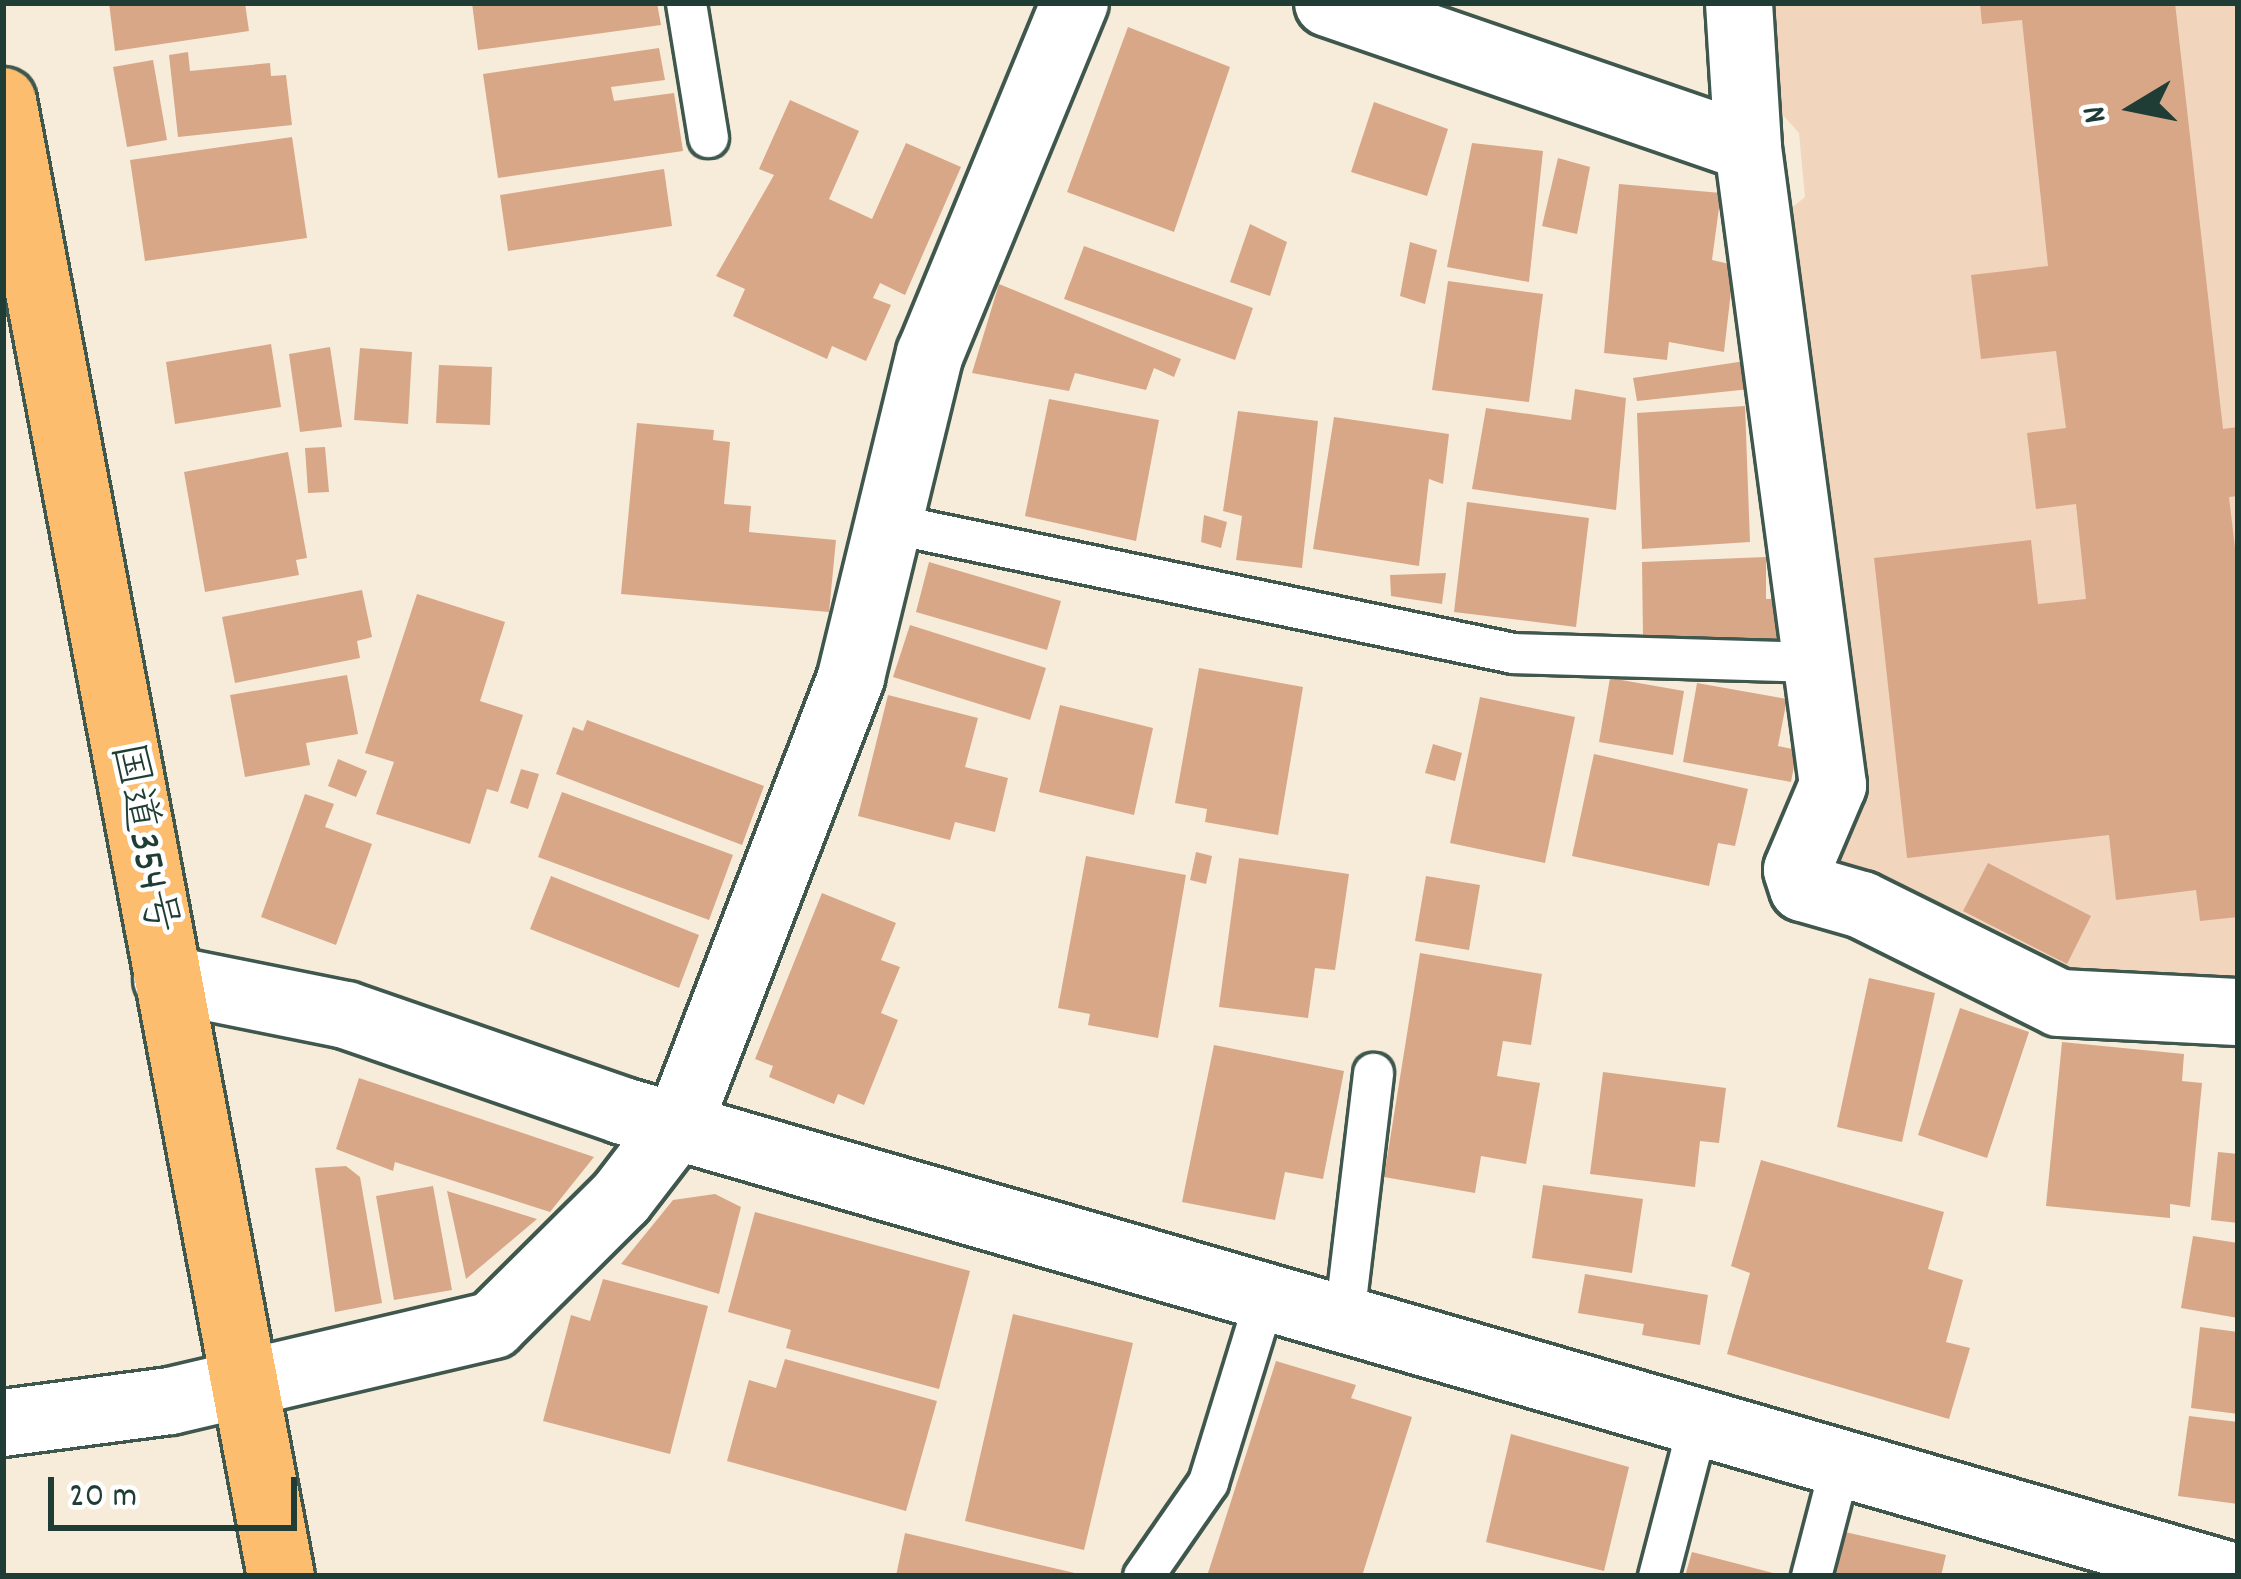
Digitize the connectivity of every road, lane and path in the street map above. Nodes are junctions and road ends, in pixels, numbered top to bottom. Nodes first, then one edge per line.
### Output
1 (686, 3) edge
2 (1075, 3) edge
3 (1328, 3) edge
4 (1738, 3) edge
5 (3, 101) edge
6 (708, 136) dead end
7 (1748, 148) junction
8 (894, 524) junction
9 (1821, 662) junction
10 (167, 979) junction
11 (2238, 1012) edge
12 (1373, 1073) dead end
13 (680, 1121) junction
14 (1266, 1294) junction
15 (1344, 1317) junction
16 (245, 1384) junction
17 (1699, 1419) junction
18 (3, 1423) edge
19 (1841, 1461) junction
20 (281, 1576) edge
21 (1143, 1576) edge
22 (1658, 1576) edge
23 (1811, 1576) edge
24 (2231, 1576) edge

1 - 6 lane
2 - 8 street
3 - 7 street
4 - 7 street
5 - 10 highway, 国道354号
7 - 9 street
8 - 9 lane
8 - 13 street
9 - 11 street
10 - 13 street
10 - 16 highway, 国道354号
12 - 15 lane
13 - 14 street
13 - 16 street
14 - 15 street
14 - 21 lane
15 - 17 street
16 - 18 street
16 - 20 highway, 国道354号
17 - 19 street
17 - 22 lane
19 - 23 lane
19 - 24 street

